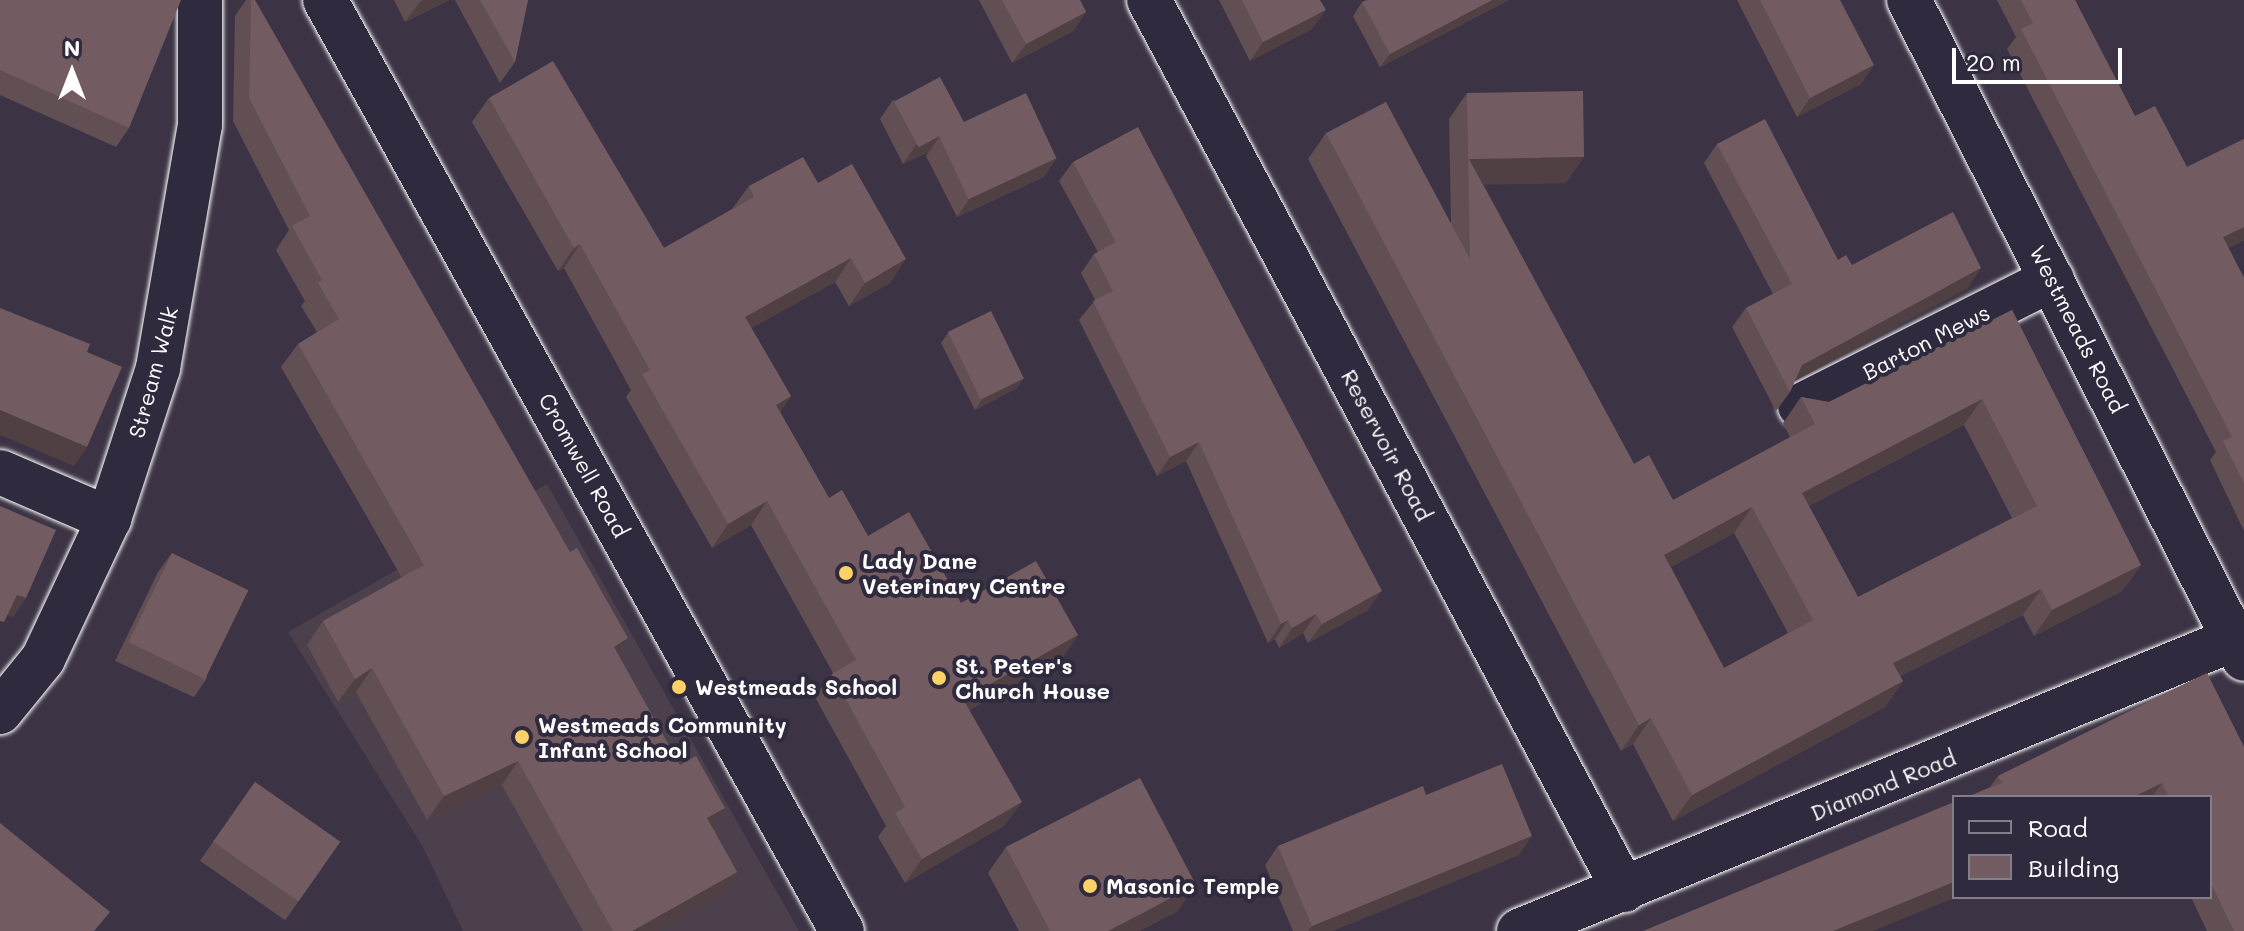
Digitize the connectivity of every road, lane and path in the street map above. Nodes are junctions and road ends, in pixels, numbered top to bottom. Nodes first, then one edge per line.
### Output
1 (200, 0) edge
2 (325, 0) edge
3 (1149, 0) edge
4 (1909, 0) edge
5 (2052, 279) junction
6 (1800, 406) dead end
7 (0, 472) edge
8 (109, 519) junction
9 (2241, 644) edge
10 (0, 712) edge
11 (1624, 890) junction
12 (842, 931) edge
13 (1519, 931) edge

1 - 8 street, Stream Walk
2 - 12 street, Cromwell Road
3 - 11 street, Reservoir Road
4 - 5 street, Westmeads Road
5 - 6 street, Barton Mews
5 - 9 street, Westmeads Road
7 - 8 street
8 - 10 street, Stream Walk
9 - 11 street, Diamond Road
11 - 13 street, Diamond Road

